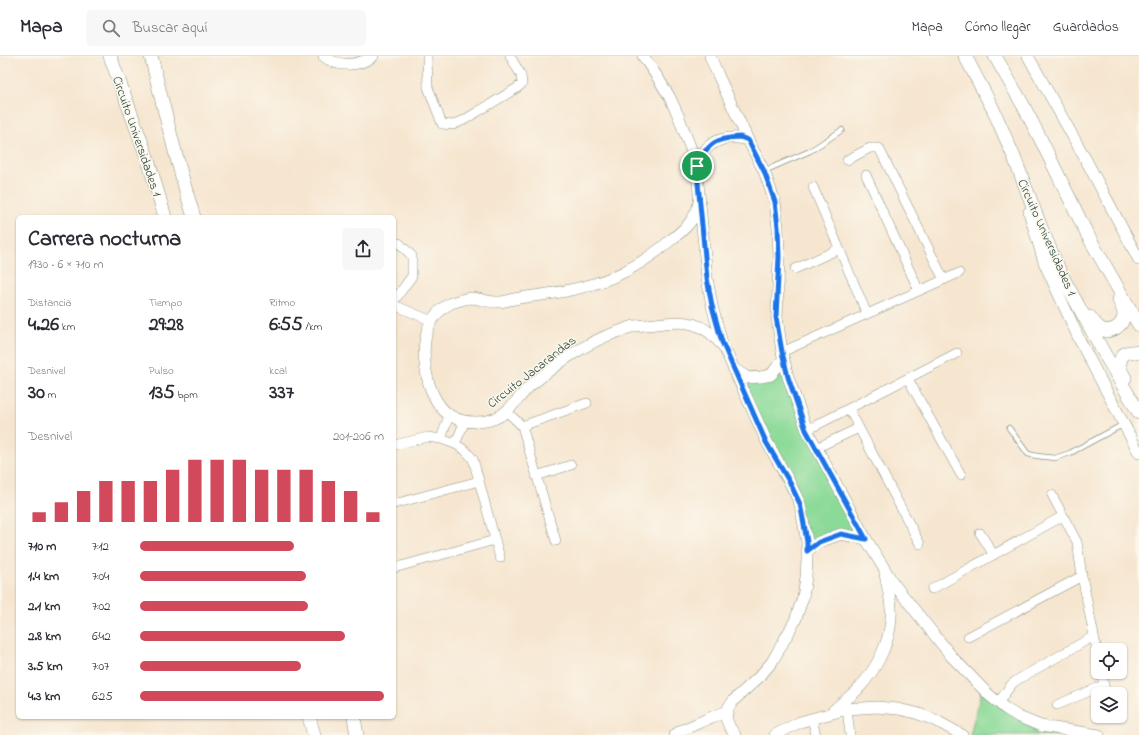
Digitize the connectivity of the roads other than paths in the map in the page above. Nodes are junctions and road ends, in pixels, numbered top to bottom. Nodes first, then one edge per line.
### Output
1 (110, 56) edge
2 (151, 56) edge
3 (324, 56) edge
4 (373, 56) edge
5 (427, 56) edge
6 (510, 56) edge
7 (643, 56) edge
8 (710, 56) edge
9 (966, 56) edge
10 (995, 56) edge
11 (1005, 56) edge
12 (1030, 57) edge
13 (1023, 105) junction
14 (842, 130) dead end
15 (748, 140) junction
16 (1014, 157) junction
17 (847, 160) dead end
18 (697, 166) junction
19 (764, 171) junction
20 (866, 175) dead end
21 (813, 187) dead end
22 (700, 195) junction
23 (164, 215) edge
24 (193, 215) edge
25 (1087, 234) junction
26 (396, 244) edge
27 (839, 250) junction
28 (1139, 260) edge
29 (795, 269) dead end
30 (959, 273) dead end
31 (1061, 274) junction
32 (944, 280) junction
33 (919, 291) junction
34 (396, 298) edge
35 (396, 306) edge
36 (867, 314) junction
37 (432, 321) junction
38 (1139, 326) edge
39 (725, 348) junction
40 (957, 353) dead end
41 (1139, 353) edge
42 (783, 356) junction
43 (733, 369) junction
44 (908, 379) junction
45 (587, 403) dead end
46 (849, 409) junction
47 (506, 411) junction
48 (1139, 412) edge
49 (449, 415) junction
50 (465, 421) junction
51 (1124, 424) junction
52 (522, 426) junction
53 (859, 428) junction
54 (1009, 428) dead end
55 (806, 430) junction
56 (440, 439) junction
57 (454, 444) junction
58 (396, 445) edge
59 (816, 448) junction
60 (1139, 453) edge
61 (572, 464) dead end
62 (961, 475) dead end
63 (536, 476) junction
64 (478, 481) junction
65 (1052, 495) dead end
66 (396, 503) edge
67 (1063, 516) junction
68 (980, 533) dead end
69 (866, 539) junction
70 (495, 540) junction
71 (556, 541) dead end
72 (920, 544) dead end
73 (807, 551) junction
74 (994, 554) junction
75 (500, 558) dead end
76 (396, 567) edge
77 (884, 569) junction
78 (1082, 576) junction
79 (932, 589) dead end
80 (1094, 636) junction
81 (968, 637) dead end
82 (1095, 643) edge
83 (1091, 694) edge
84 (998, 703) junction
85 (1057, 705) dead end
86 (847, 709) junction
87 (728, 711) junction
88 (830, 714) junction
89 (310, 719) edge
90 (354, 719) edge
91 (812, 719) junction
92 (314, 735) edge
93 (357, 735) edge
94 (676, 735) edge
95 (735, 735) edge
96 (775, 735) edge
97 (816, 735) edge
98 (850, 735) edge
99 (962, 735) edge
100 (1099, 735) edge

1 - 23 main road, Circuito Universidades 1
2 - 24 main road, Circuito Universidades 1
3 - 4 street
5 - 6 street
7 - 18 street
8 - 15 street
9 - 16 main road, Circuito Universidades 1
10 - 13 main road
11 - 13 main road
12 - 28 street
13 - 25 main road
14 - 19 lane
15 - 18 street
15 - 19 street
16 - 31 main road, Circuito Universidades 1
16 - 51 street
17 - 32 street
18 - 22 street
19 - 42 street
20 - 33 street
21 - 27 street
22 - 37 street, Circuito Jacarandas
22 - 39 street
25 - 31 main road
25 - 38 main road
26 - 34 street
27 - 29 street
27 - 36 street
30 - 32 street
31 - 48 main road, Circuito Universidades 1
32 - 33 street
33 - 36 street
35 - 37 street
36 - 42 street
37 - 49 street, Circuito Jacarandas
39 - 43 street
39 - 47 street, Circuito Jacarandas
40 - 44 street
41 - 48 main road
42 - 43 street
42 - 55 street
43 - 73 street
44 - 46 street
44 - 62 street
45 - 52 street
46 - 53 street
46 - 55 street
47 - 50 street, Circuito Jacarandas
47 - 52 street
49 - 50 street, Circuito Jacarandas
49 - 56 street
50 - 57 street
51 - 54 lane
51 - 60 street
52 - 63 street
53 - 59 street
53 - 72 street
55 - 59 street
56 - 57 street
56 - 58 street
57 - 64 street
59 - 69 street
61 - 63 street
63 - 71 street
64 - 66 street
64 - 70 street
65 - 67 street
67 - 74 street
67 - 78 street
68 - 74 street
69 - 73 street
69 - 77 street
70 - 75 street
70 - 76 street
73 - 87 street
74 - 79 street
77 - 84 street
77 - 88 street
78 - 80 street
78 - 81 street
80 - 82 street
80 - 84 street
83 - 85 street
84 - 100 street
86 - 88 street
86 - 98 street
86 - 99 street
87 - 94 street
87 - 95 street
88 - 91 street
89 - 92 main road
90 - 93 main road
91 - 96 street
91 - 97 street

